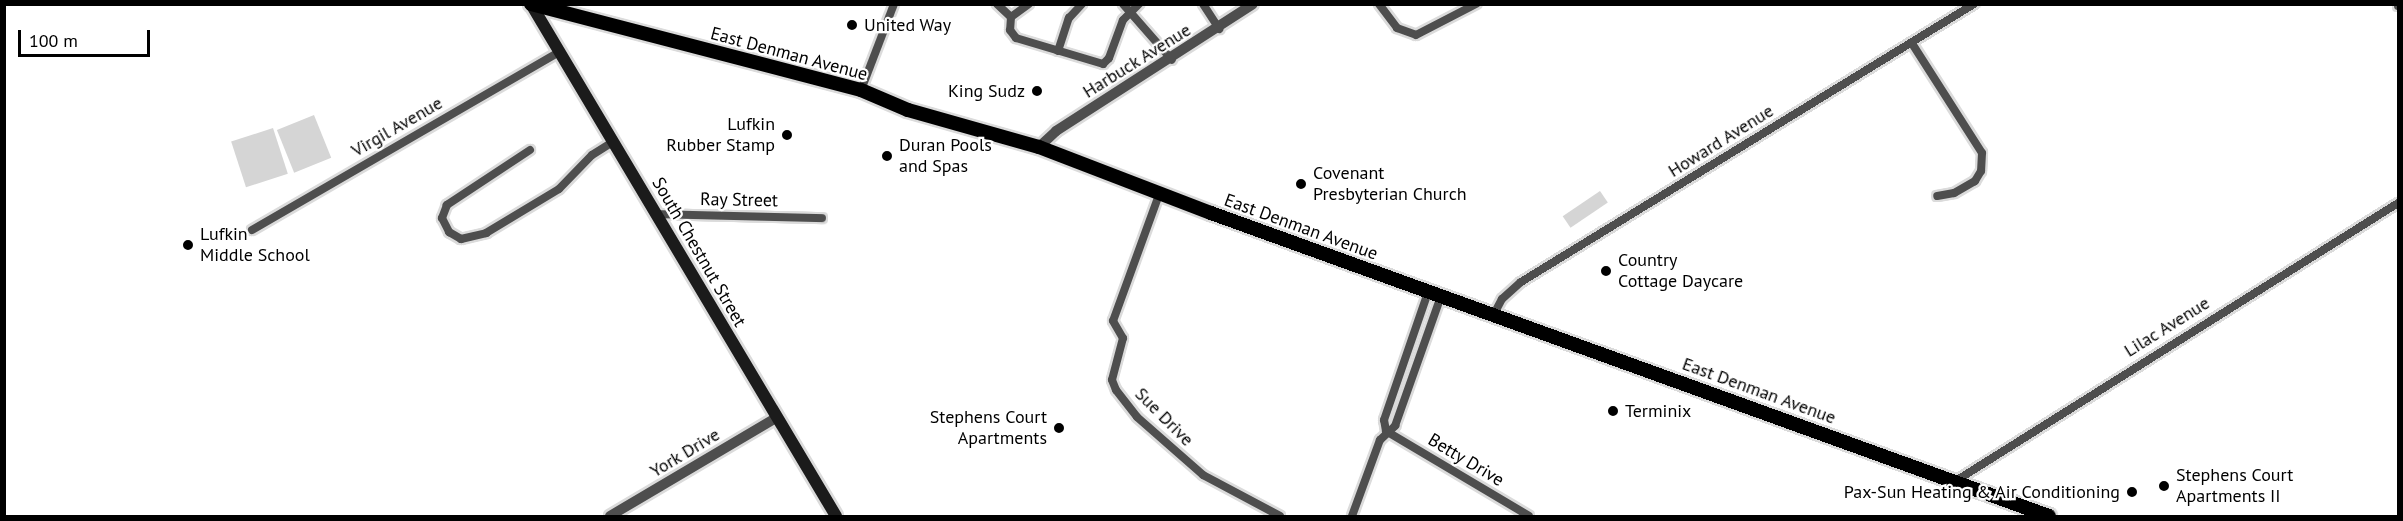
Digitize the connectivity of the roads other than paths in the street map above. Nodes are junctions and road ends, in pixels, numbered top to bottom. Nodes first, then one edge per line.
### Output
1 (531, 4) edge
2 (894, 4) edge
3 (997, 4) edge
4 (1029, 4) edge
5 (1082, 4) edge
6 (1123, 4) edge
7 (1139, 4) edge
8 (1203, 4) edge
9 (1253, 4) edge
10 (1379, 4) edge
11 (1476, 4) edge
12 (1974, 4) edge
13 (1132, 11) junction
14 (1011, 16) junction
15 (1219, 29) junction
16 (1913, 45) junction
17 (1058, 51) junction
18 (559, 52) junction
19 (1172, 60) junction
20 (861, 90) junction
21 (614, 141) junction
22 (1039, 147) junction
23 (530, 150) dead end
24 (1160, 192) junction
25 (1937, 196) dead end
26 (2398, 203) edge
27 (656, 214) junction
28 (822, 218) dead end
29 (252, 230) dead end
30 (1434, 294) junction
31 (1494, 314) junction
32 (776, 418) junction
33 (1386, 431) junction
34 (1954, 482) junction
35 (610, 516) edge
36 (836, 516) edge
37 (1280, 516) edge
38 (1353, 516) edge
39 (1529, 516) edge
40 (2049, 516) edge

1 - 18 main road, South Chestnut Street
1 - 20 main road, East Denman Avenue
2 - 20 street
3 - 14 street
4 - 14 street
5 - 17 street
6 - 13 street
7 - 13 street
8 - 15 street
9 - 15 street, Harbuck Avenue
10 - 11 street
12 - 16 street, Howard Avenue
13 - 17 street
13 - 19 street
14 - 17 street
15 - 19 street, Harbuck Avenue
16 - 25 street
16 - 31 street, Howard Avenue
18 - 21 main road, South Chestnut Street
18 - 29 street, Virgil Avenue
19 - 22 street, Harbuck Avenue
20 - 22 main road, East Denman Avenue
21 - 23 street
21 - 27 main road, South Chestnut Street
22 - 24 main road, East Denman Avenue
24 - 30 main road, East Denman Avenue
24 - 37 street, Sue Drive
26 - 34 street, Lilac Avenue
27 - 28 street, Ray Street
27 - 32 main road, South Chestnut Street
30 - 31 main road, East Denman Avenue
30 - 33 street
31 - 34 main road, East Denman Avenue
32 - 35 street, York Drive
32 - 36 main road, South Chestnut Street
33 - 38 street
33 - 39 street, Betty Drive
34 - 40 main road, East Denman Avenue

